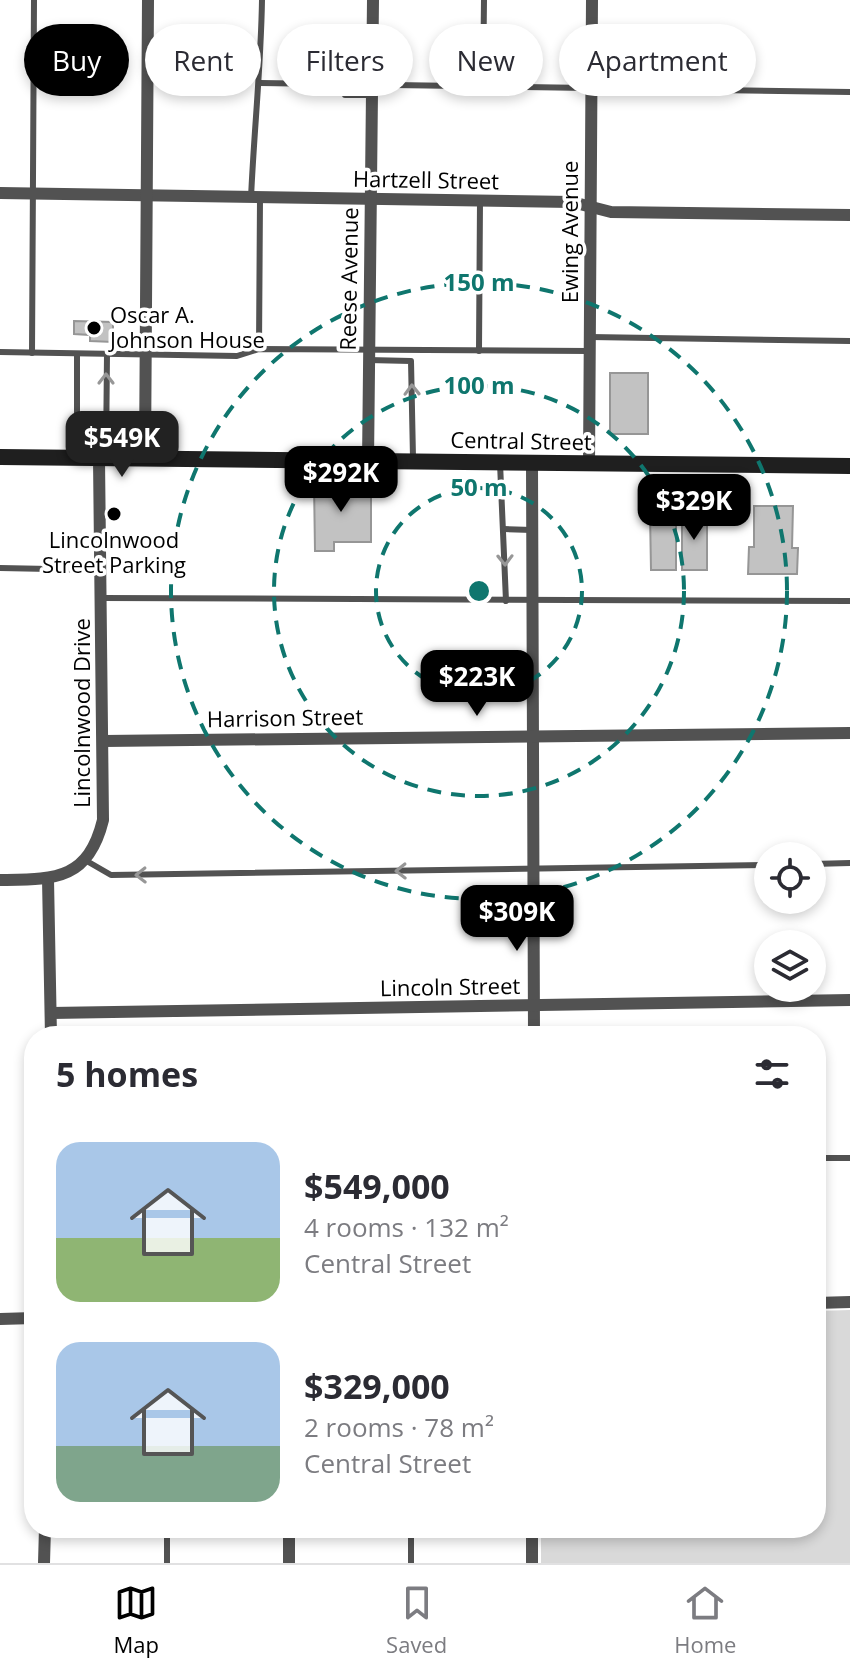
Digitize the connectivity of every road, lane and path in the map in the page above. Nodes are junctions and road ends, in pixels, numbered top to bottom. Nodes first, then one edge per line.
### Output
1 (34, 0) edge
2 (148, 0) edge
3 (262, 0) edge
4 (373, 0) edge
5 (484, 0) edge
6 (592, 0) edge
7 (373, 24) edge
8 (484, 24) edge
9 (592, 24) edge
10 (261, 42) edge
11 (756, 91) edge
12 (850, 92) edge
13 (257, 96) edge
14 (372, 96) edge
15 (591, 96) edge
16 (0, 193) edge
17 (33, 193) junction
18 (147, 195) junction
19 (256, 198) junction
20 (370, 199) junction
21 (480, 201) junction
22 (591, 207) junction
23 (850, 215) edge
24 (590, 337) junction
25 (850, 341) edge
26 (259, 349) junction
27 (479, 351) junction
28 (589, 351) junction
29 (0, 352) edge
30 (32, 353) junction
31 (77, 354) junction
32 (107, 354) junction
33 (146, 355) junction
34 (368, 355) junction
35 (0, 457) edge
36 (77, 458) junction
37 (102, 459) junction
38 (145, 459) junction
39 (368, 462) junction
40 (413, 462) junction
41 (500, 463) junction
42 (532, 463) junction
43 (589, 464) junction
44 (850, 466) edge
45 (504, 529) junction
46 (533, 530) junction
47 (0, 568) edge
48 (101, 570) junction
49 (101, 598) junction
50 (506, 601) junction
51 (534, 601) junction
52 (850, 601) edge
53 (850, 733) edge
54 (536, 735) junction
55 (104, 741) junction
56 (85, 860) junction
57 (850, 863) edge
58 (826, 864) edge
59 (754, 865) edge
60 (535, 869) junction
61 (48, 879) junction
62 (0, 880) edge
63 (850, 1000) edge
64 (534, 1006) junction
65 (51, 1013) junction
66 (51, 1026) edge
67 (534, 1026) edge
68 (826, 1158) edge
69 (850, 1158) edge
70 (850, 1302) edge
71 (826, 1303) edge
72 (24, 1318) edge
73 (0, 1319) edge
74 (45, 1538) edge
75 (167, 1538) edge
76 (289, 1538) edge
77 (411, 1538) edge
78 (532, 1538) edge
79 (44, 1563) edge
80 (167, 1563) edge
81 (289, 1563) edge
82 (411, 1563) edge
83 (532, 1563) edge

1 - 17 lane
2 - 18 street
3 - 10 lane
4 - 7 street, Reese Avenue
5 - 8 lane
6 - 9 street, Ewing Avenue
11 - 12 lane
13 - 19 lane
14 - 20 street, Reese Avenue
15 - 22 street, Ewing Avenue
16 - 17 street, Hartzell Street
17 - 18 street, Hartzell Street
17 - 30 lane
18 - 19 street, Hartzell Street
18 - 33 street
19 - 20 street, Hartzell Street
19 - 26 lane
20 - 21 street, Hartzell Street
20 - 34 street, Reese Avenue
21 - 22 street, Hartzell Street
21 - 27 lane
22 - 23 street, Hartzell Street
22 - 24 street, Ewing Avenue
24 - 25 lane
24 - 28 street, Ewing Avenue
26 - 33 lane
26 - 34 lane
27 - 28 lane
27 - 34 lane
28 - 43 street, Ewing Avenue
29 - 30 lane
30 - 31 lane
31 - 32 lane
31 - 36 lane
32 - 33 lane
37 -> 32 lane
33 - 38 street
34 - 39 street, Reese Avenue
40 -> 34 lane
35 - 36 main road, Central Street
36 - 37 main road, Central Street
37 - 38 main road, Central Street
37 - 48 street, Lincolnwood Drive
38 - 39 main road, Central Street
39 - 40 main road, Central Street
40 - 41 main road, Central Street
41 - 42 main road, Central Street
41 - 45 lane
42 - 43 main road, Central Street
42 - 46 street
43 - 44 main road, Central Street
45 - 46 lane
45 -> 50 lane
46 - 51 street
47 - 48 lane
48 - 49 street, Lincolnwood Drive
49 - 50 lane
49 - 55 street, Lincolnwood Drive
50 - 51 lane
51 - 52 lane
51 - 54 street
53 - 54 street, Harrison Street
54 - 55 street, Harrison Street
54 - 60 street
55 - 56 street, Lincolnwood Drive
60 -> 56 lane
56 - 61 street
57 - 58 lane
59 - 60 lane
60 - 64 street
61 - 62 street
61 - 65 street
63 - 64 street, Lincoln Street
64 - 65 street, Lincoln Street
64 - 67 street
65 - 66 street
68 - 69 lane
70 - 71 street
72 - 73 street
74 - 79 street
75 - 80 lane
76 - 81 street
77 - 82 lane
78 - 83 street

